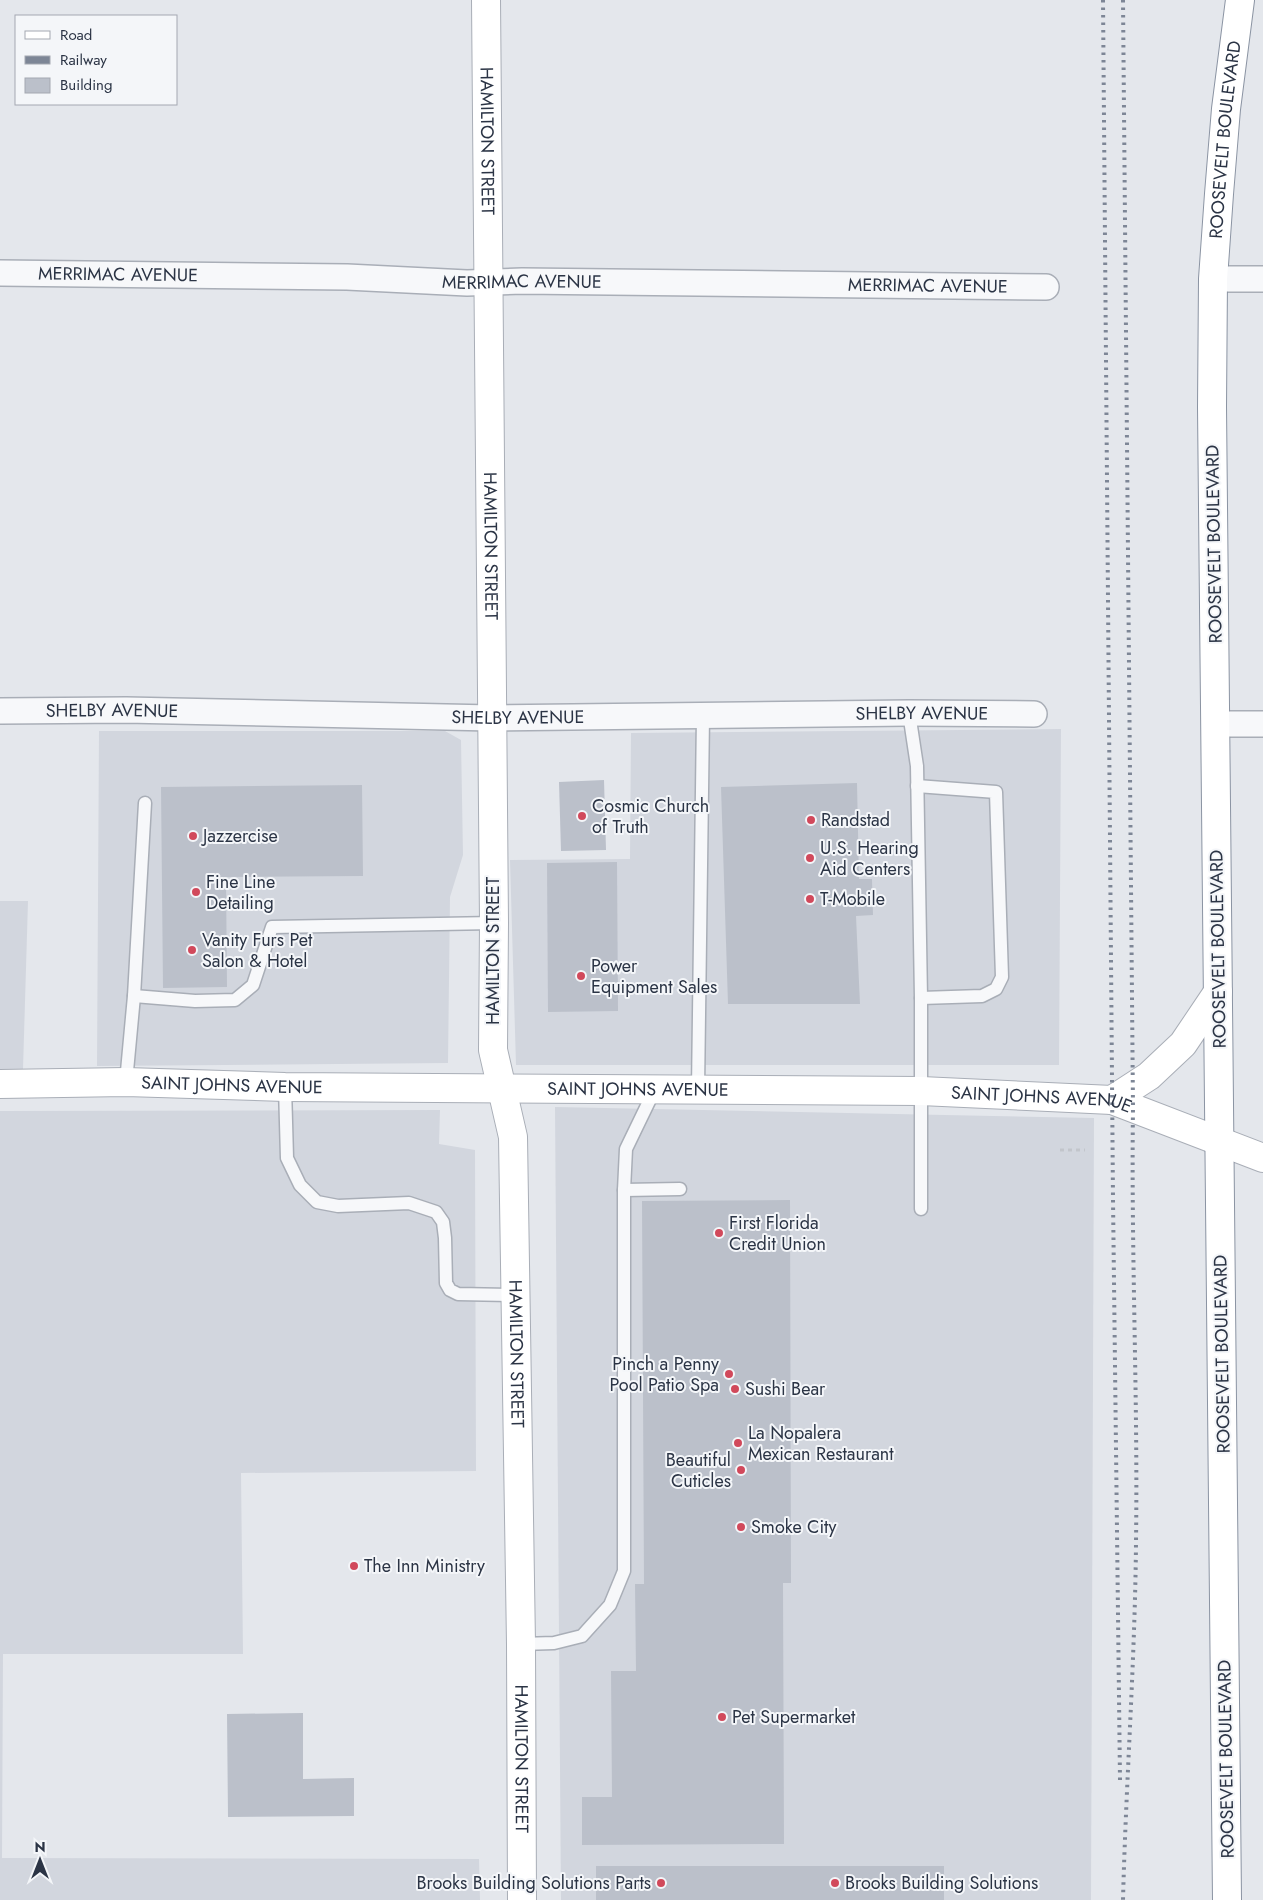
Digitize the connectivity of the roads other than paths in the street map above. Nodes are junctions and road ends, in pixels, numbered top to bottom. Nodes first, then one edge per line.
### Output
1 (486, 0) edge
2 (1240, 0) edge
3 (0, 273) edge
4 (1213, 279) junction
5 (1263, 279) edge
6 (488, 282) junction
7 (1046, 287) dead end
8 (0, 711) edge
9 (909, 713) junction
10 (1034, 714) dead end
11 (703, 716) junction
12 (491, 718) junction
13 (1215, 724) junction
14 (1263, 724) edge
15 (917, 786) junction
16 (145, 803) dead end
17 (494, 923) junction
18 (1218, 992) junction
19 (134, 996) junction
20 (921, 998) junction
21 (126, 1082) junction
22 (0, 1084) edge
23 (286, 1087) junction
24 (502, 1088) junction
25 (656, 1089) junction
26 (698, 1089) junction
27 (921, 1091) junction
28 (1112, 1100) junction
29 (1220, 1140) junction
30 (1263, 1158) edge
31 (680, 1189) dead end
32 (624, 1190) junction
33 (921, 1209) dead end
34 (515, 1295) junction
35 (521, 1644) junction
36 (522, 1900) edge
37 (1227, 1900) edge

1 - 6 main road, HAMILTON STREET
2 - 4 main road, ROOSEVELT BOULEVARD
3 - 6 street, MERRIMAC AVENUE
4 - 5 street
4 - 13 main road, ROOSEVELT BOULEVARD
6 - 7 street, MERRIMAC AVENUE
6 - 12 main road, HAMILTON STREET
8 - 12 street, SHELBY AVENUE
9 - 10 street, SHELBY AVENUE
9 - 11 street, SHELBY AVENUE
9 - 15 lane
11 - 12 street, SHELBY AVENUE
11 - 26 lane
12 - 17 main road, HAMILTON STREET
13 - 14 street
13 - 18 main road, ROOSEVELT BOULEVARD
15 - 20 lane
15 - 20 lane
16 - 19 lane
17 - 19 lane
17 - 24 main road, HAMILTON STREET
18 - 28 main road
18 - 29 main road, ROOSEVELT BOULEVARD
19 - 21 lane
20 - 27 lane
21 - 22 main road, SAINT JOHNS AVENUE
21 - 23 main road, SAINT JOHNS AVENUE
23 - 24 main road, SAINT JOHNS AVENUE
23 - 34 lane
24 - 25 main road, SAINT JOHNS AVENUE
24 - 34 main road, HAMILTON STREET
25 - 26 main road, SAINT JOHNS AVENUE
25 - 32 lane
26 - 27 main road, SAINT JOHNS AVENUE
27 - 28 main road, SAINT JOHNS AVENUE
27 - 33 lane
28 - 29 main road, SAINT JOHNS AVENUE
29 - 30 main road, SAINT JOHNS AVENUE
29 - 37 main road, ROOSEVELT BOULEVARD
31 - 32 lane
32 - 35 lane
34 - 35 main road, HAMILTON STREET
35 - 36 main road, HAMILTON STREET

